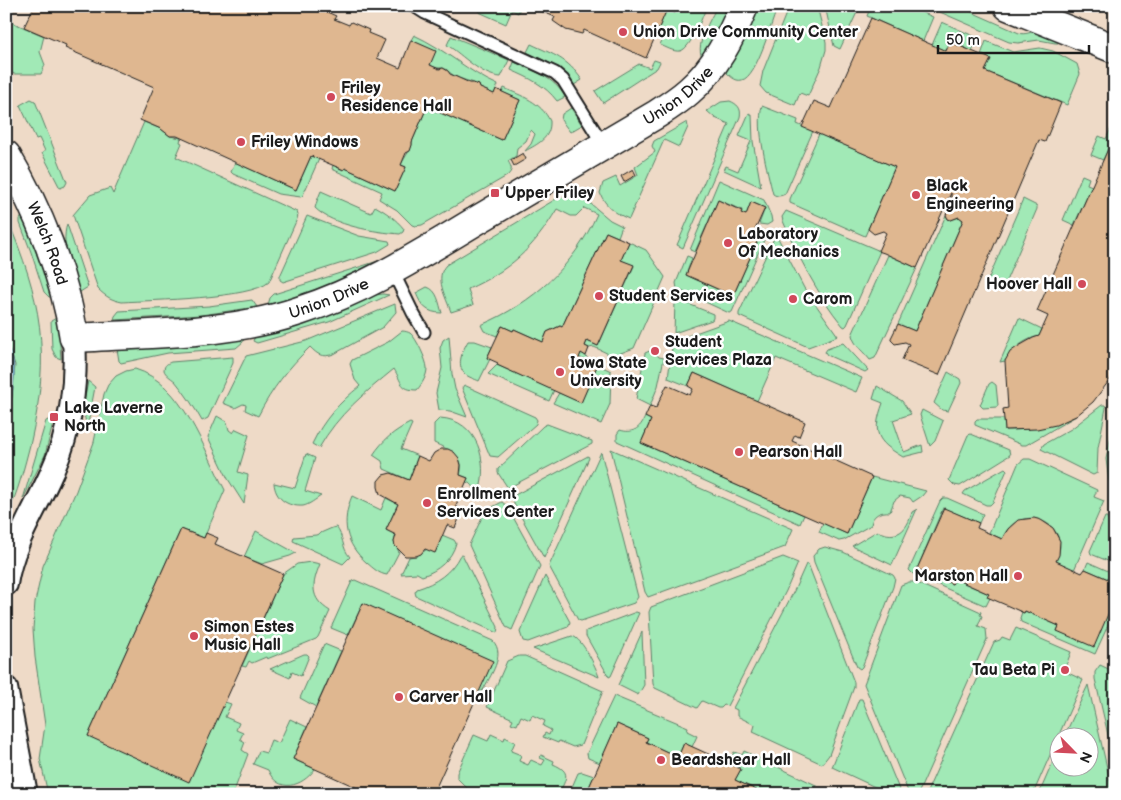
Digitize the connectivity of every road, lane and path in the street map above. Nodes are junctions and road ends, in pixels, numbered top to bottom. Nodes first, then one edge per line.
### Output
1 (414, 6) edge
2 (744, 6) edge
3 (1008, 6) edge
4 (1115, 49) edge
5 (604, 146) junction
6 (6, 155) edge
7 (392, 270) junction
8 (424, 332) dead end
9 (74, 338) junction
10 (6, 584) edge
11 (6, 688) edge
12 (26, 794) edge

1 - 5 lane
2 - 5 street, Union Drive
3 - 4 street
5 - 7 street, Union Drive
6 - 9 street, Welch Road
7 - 8 lane
7 - 9 street, Union Drive
9 - 10 street
11 - 12 street

